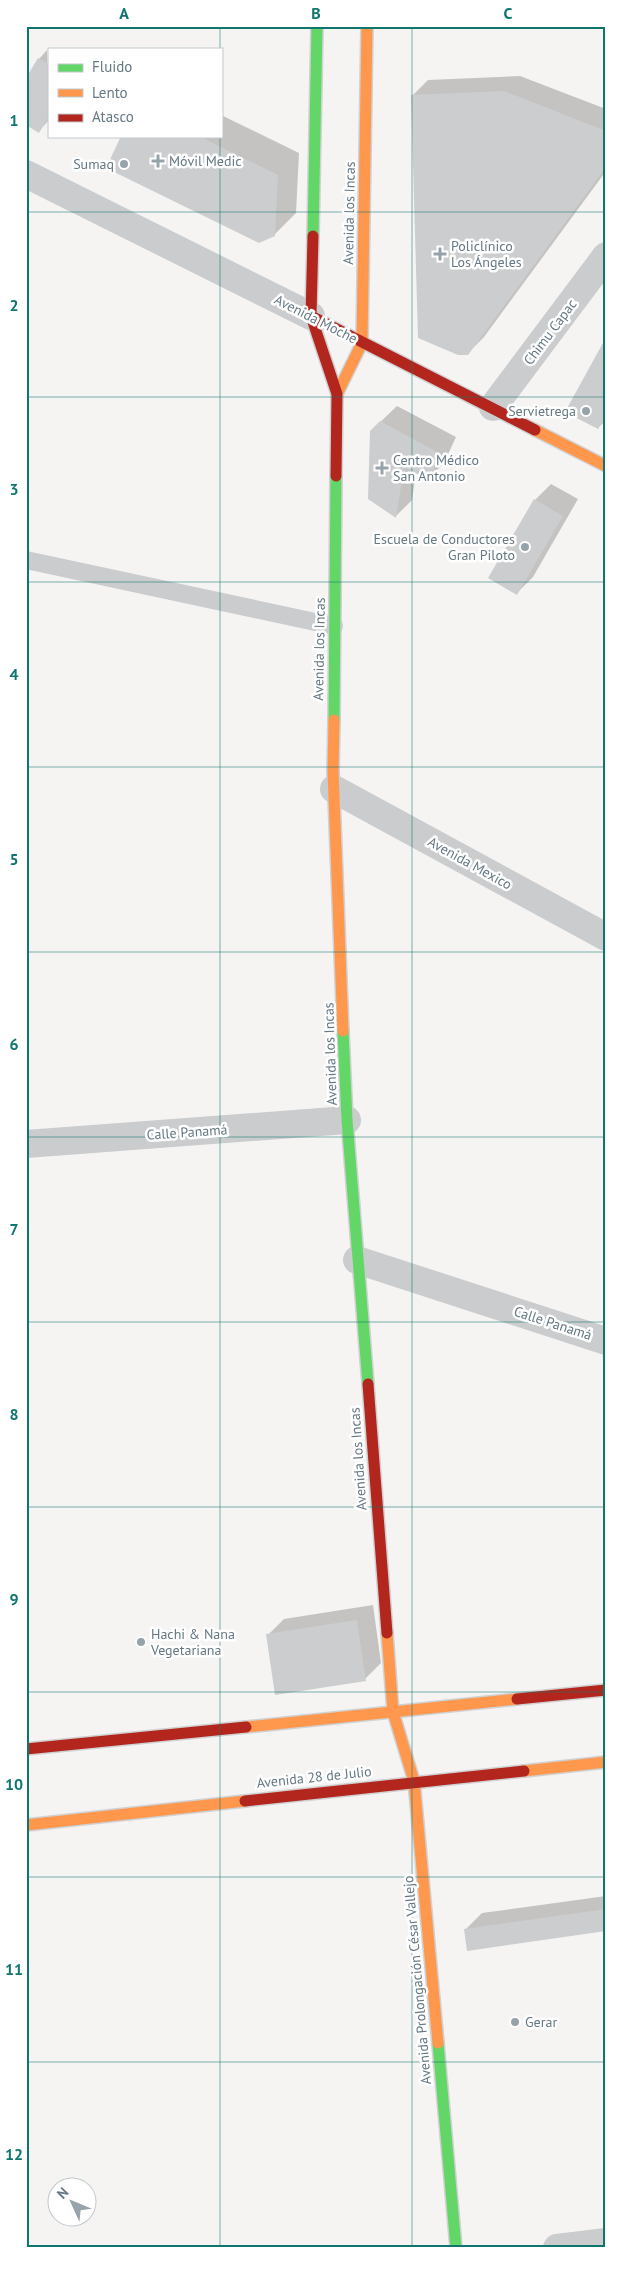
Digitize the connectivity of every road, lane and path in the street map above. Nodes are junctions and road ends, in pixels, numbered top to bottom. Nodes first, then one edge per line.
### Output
1 (317, 26) edge
2 (367, 26) edge
3 (26, 174) edge
4 (606, 256) edge
5 (312, 316) junction
6 (362, 343) junction
7 (337, 394) junction
8 (493, 408) junction
9 (606, 466) edge
10 (26, 560) edge
11 (334, 626) junction
12 (334, 789) junction
13 (606, 936) edge
14 (347, 1120) junction
15 (26, 1144) edge
16 (357, 1260) junction
17 (606, 1340) edge
18 (606, 1690) edge
19 (393, 1712) junction
20 (26, 1749) edge
21 (606, 1762) edge
22 (414, 1781) junction
23 (26, 1825) edge
24 (606, 2242) edge
25 (456, 2248) edge
26 (557, 2248) edge

1 - 5 street, Avenida los Incas
2 - 6 street, Avenida los Incas
3 - 5 street, Avenida Moche
4 - 8 street, Chimu Capac
5 - 6 street, Avenida Moche
5 - 7 street, Avenida los Incas
6 - 7 street, Avenida los Incas
6 - 8 street, Avenida Moche
7 - 11 street, Avenida los Incas
8 - 9 street, Avenida Moche
10 - 11 lane
11 - 12 street, Avenida los Incas
12 - 13 street, Avenida Mexico
12 - 14 street, Avenida los Incas
14 - 15 street, Calle Panamá
14 - 16 street, Avenida los Incas
16 - 17 street, Calle Panamá
16 - 19 street, Avenida los Incas
18 - 19 street
19 - 20 street
19 - 22 street, Avenida Prolongación César Vallejo
21 - 22 street, Avenida 28 de Julio
22 - 23 street, Avenida 28 de Julio
22 - 25 street, Avenida Prolongación César Vallejo
24 - 26 street

